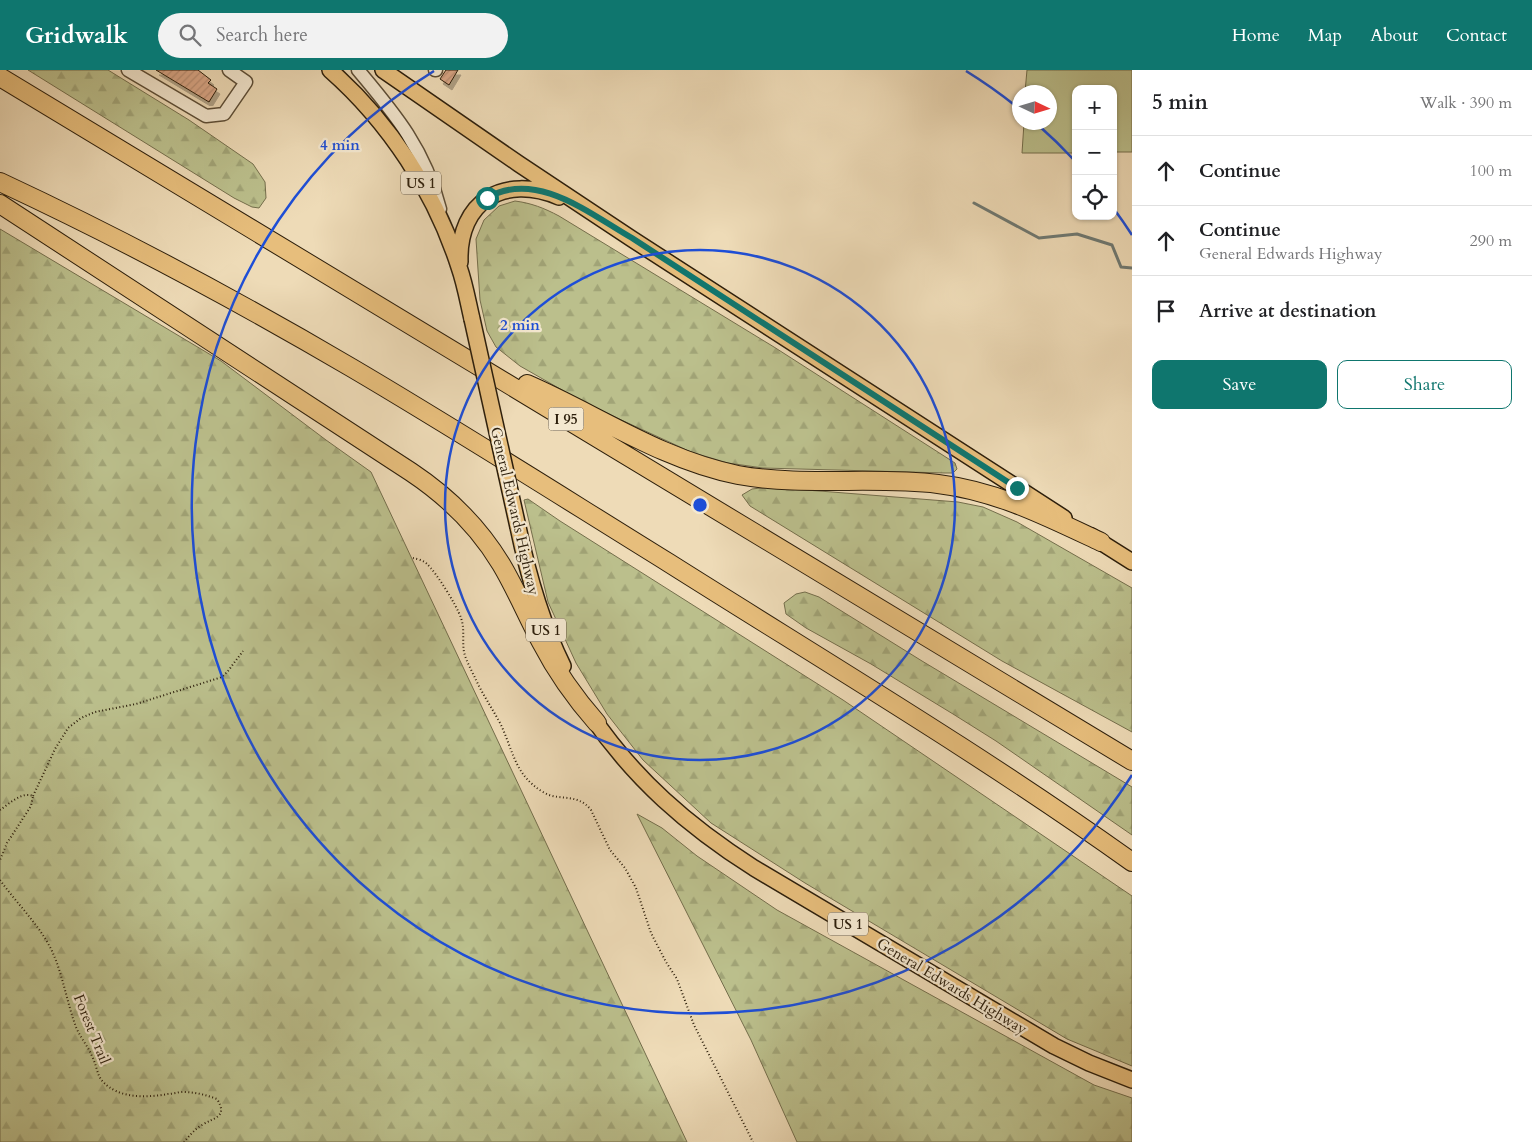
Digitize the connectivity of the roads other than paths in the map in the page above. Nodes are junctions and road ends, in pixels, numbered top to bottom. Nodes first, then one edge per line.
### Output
1 (128, 70) edge
2 (230, 70) edge
3 (330, 70) edge
4 (358, 70) edge
5 (383, 70) edge
6 (0, 77) edge
7 (0, 182) edge
8 (0, 204) edge
9 (445, 228) junction
10 (632, 238) junction
11 (462, 275) junction
12 (467, 359) junction
13 (1100, 542) junction
14 (1132, 562) edge
15 (597, 724) junction
16 (1132, 761) edge
17 (1132, 862) edge
18 (1132, 1080) edge

1 - 2 lane
3 - 9 main road, General Edwards Highway / US 1
4 - 9 lane
5 - 10 main road
6 - 12 highway, I 95
7 - 17 highway
8 - 15 highway
9 - 11 main road, General Edwards Highway / US 1
10 - 11 main road
10 - 13 main road
11 - 15 main road, General Edwards Highway / US 1, bridge
12 - 13 highway
12 - 16 highway, I 95
13 - 14 main road
15 - 18 main road, General Edwards Highway / US 1

